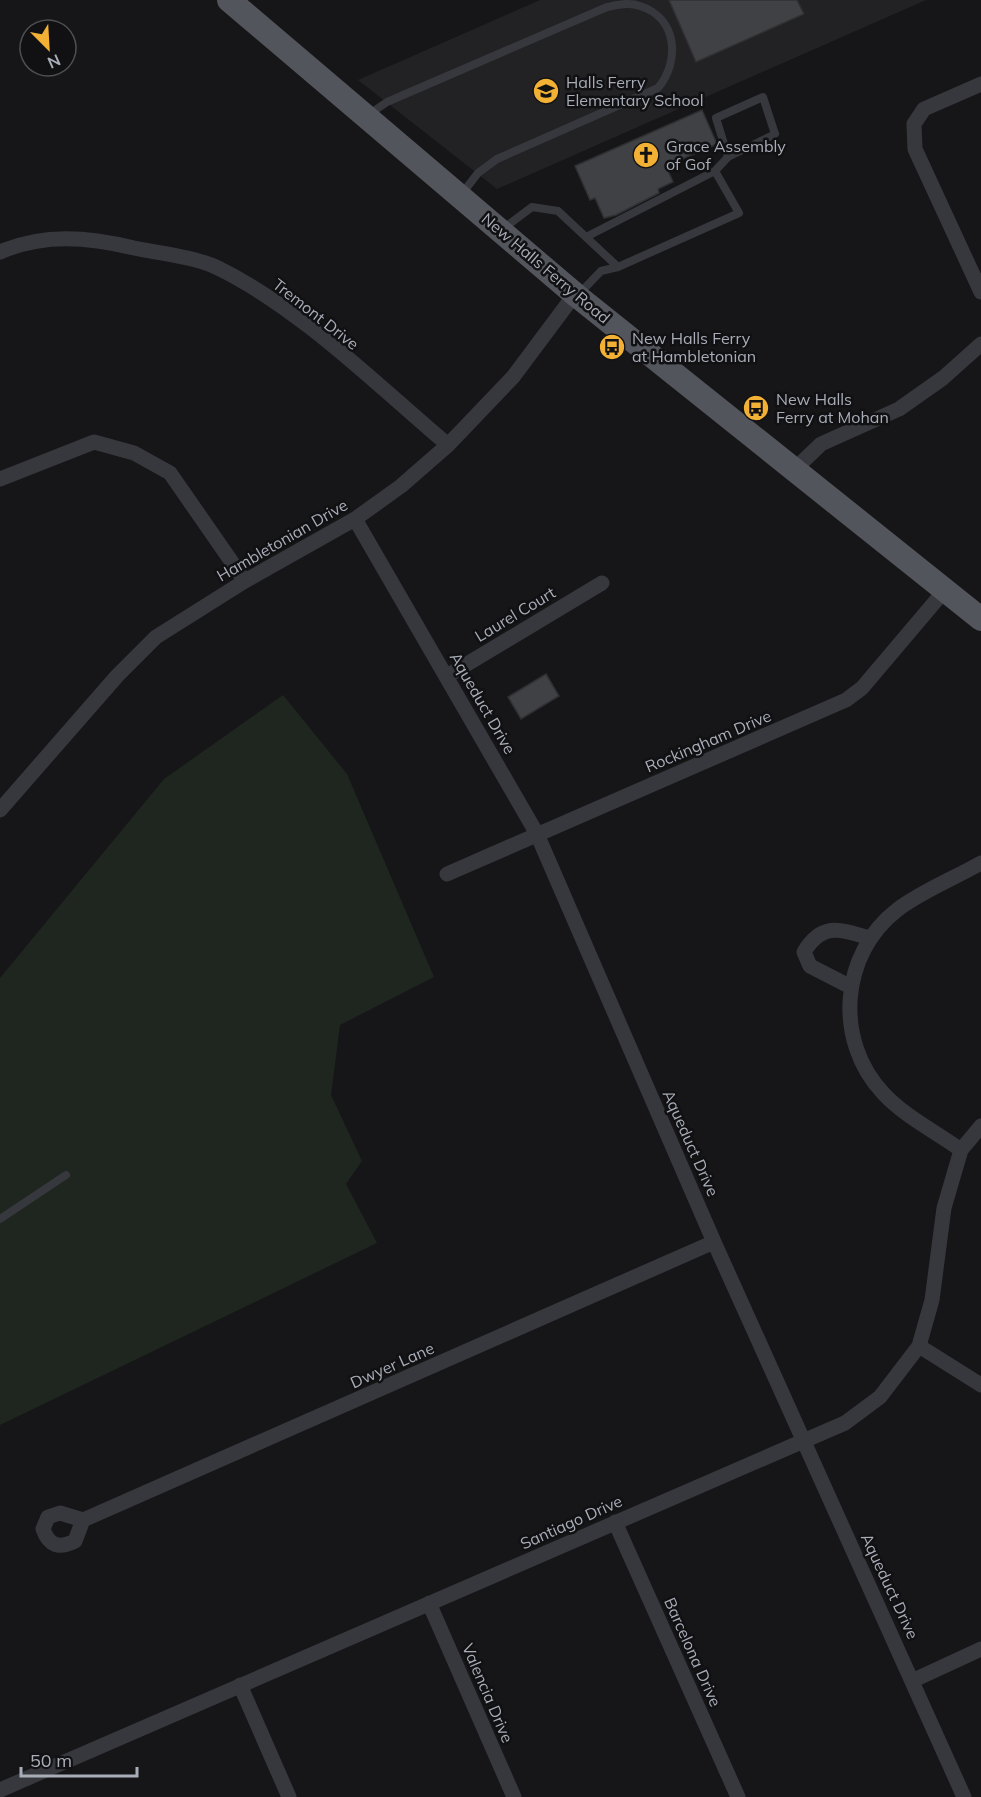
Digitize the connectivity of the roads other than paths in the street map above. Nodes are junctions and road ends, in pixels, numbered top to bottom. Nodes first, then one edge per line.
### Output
1 (229, 0) edge
2 (981, 84) edge
3 (366, 117) junction
4 (728, 157) junction
5 (715, 171) junction
6 (460, 196) junction
7 (501, 231) junction
8 (586, 237) junction
9 (0, 252) edge
10 (618, 267) junction
11 (981, 292) edge
12 (576, 295) junction
13 (981, 344) edge
14 (448, 445) junction
15 (795, 469) junction
16 (0, 479) edge
17 (355, 519) junction
18 (245, 581) junction
19 (602, 583) dead end
20 (945, 590) junction
21 (981, 619) edge
22 (447, 676) junction
23 (0, 810) edge
24 (537, 834) junction
25 (981, 863) edge
26 (447, 874) dead end
27 (869, 938) junction
28 (851, 987) junction
29 (981, 1126) edge
30 (961, 1150) junction
31 (66, 1175) dead end
32 (0, 1220) edge
33 (714, 1242) junction
34 (919, 1346) junction
35 (981, 1385) edge
36 (803, 1440) junction
37 (83, 1520) dead end
38 (615, 1522) junction
39 (429, 1603) junction
40 (981, 1649) edge
41 (914, 1680) junction
42 (240, 1685) junction
43 (0, 1790) edge
44 (290, 1797) edge
45 (514, 1797) edge
46 (738, 1797) edge
47 (964, 1797) edge

1 - 3 main road, New Halls Ferry Road
2 - 11 street
3 - 6 main road, New Halls Ferry Road
3 - 6 lane
4 - 4 lane
4 - 5 lane
5 - 8 lane
5 - 10 lane
6 - 7 main road, New Halls Ferry Road
7 - 8 lane
7 - 12 main road, New Halls Ferry Road
8 - 10 lane
9 - 14 street, Tremont Drive
10 - 12 lane
12 - 14 street, Hambletonian Drive
12 - 15 main road, New Halls Ferry Road
13 - 15 street
14 - 17 street, Hambletonian Drive
15 - 20 main road, New Halls Ferry Road
16 - 18 street
17 - 18 street, Hambletonian Drive
17 - 22 street, Aqueduct Drive
18 - 23 street, Hambletonian Drive
19 - 22 street, Laurel Court
20 - 21 main road, New Halls Ferry Road
20 - 24 street, Rockingham Drive
22 - 24 street, Aqueduct Drive
24 - 26 street, Rockingham Drive
24 - 33 street, Aqueduct Drive
25 - 27 street
27 - 28 street
27 - 28 street
28 - 30 street
29 - 30 street, Santiago Drive
30 - 34 street, Santiago Drive
31 - 32 lane
33 - 36 street, Aqueduct Drive
33 - 37 street, Dwyer Lane
34 - 35 street
34 - 36 street, Santiago Drive
36 - 38 street, Santiago Drive
36 - 41 street, Aqueduct Drive
38 - 39 street, Santiago Drive
38 - 46 street, Barcelona Drive
39 - 42 street, Santiago Drive
39 - 45 street, Valencia Drive
40 - 41 street
41 - 47 street, Aqueduct Drive
42 - 43 street, Santiago Drive
42 - 44 street

